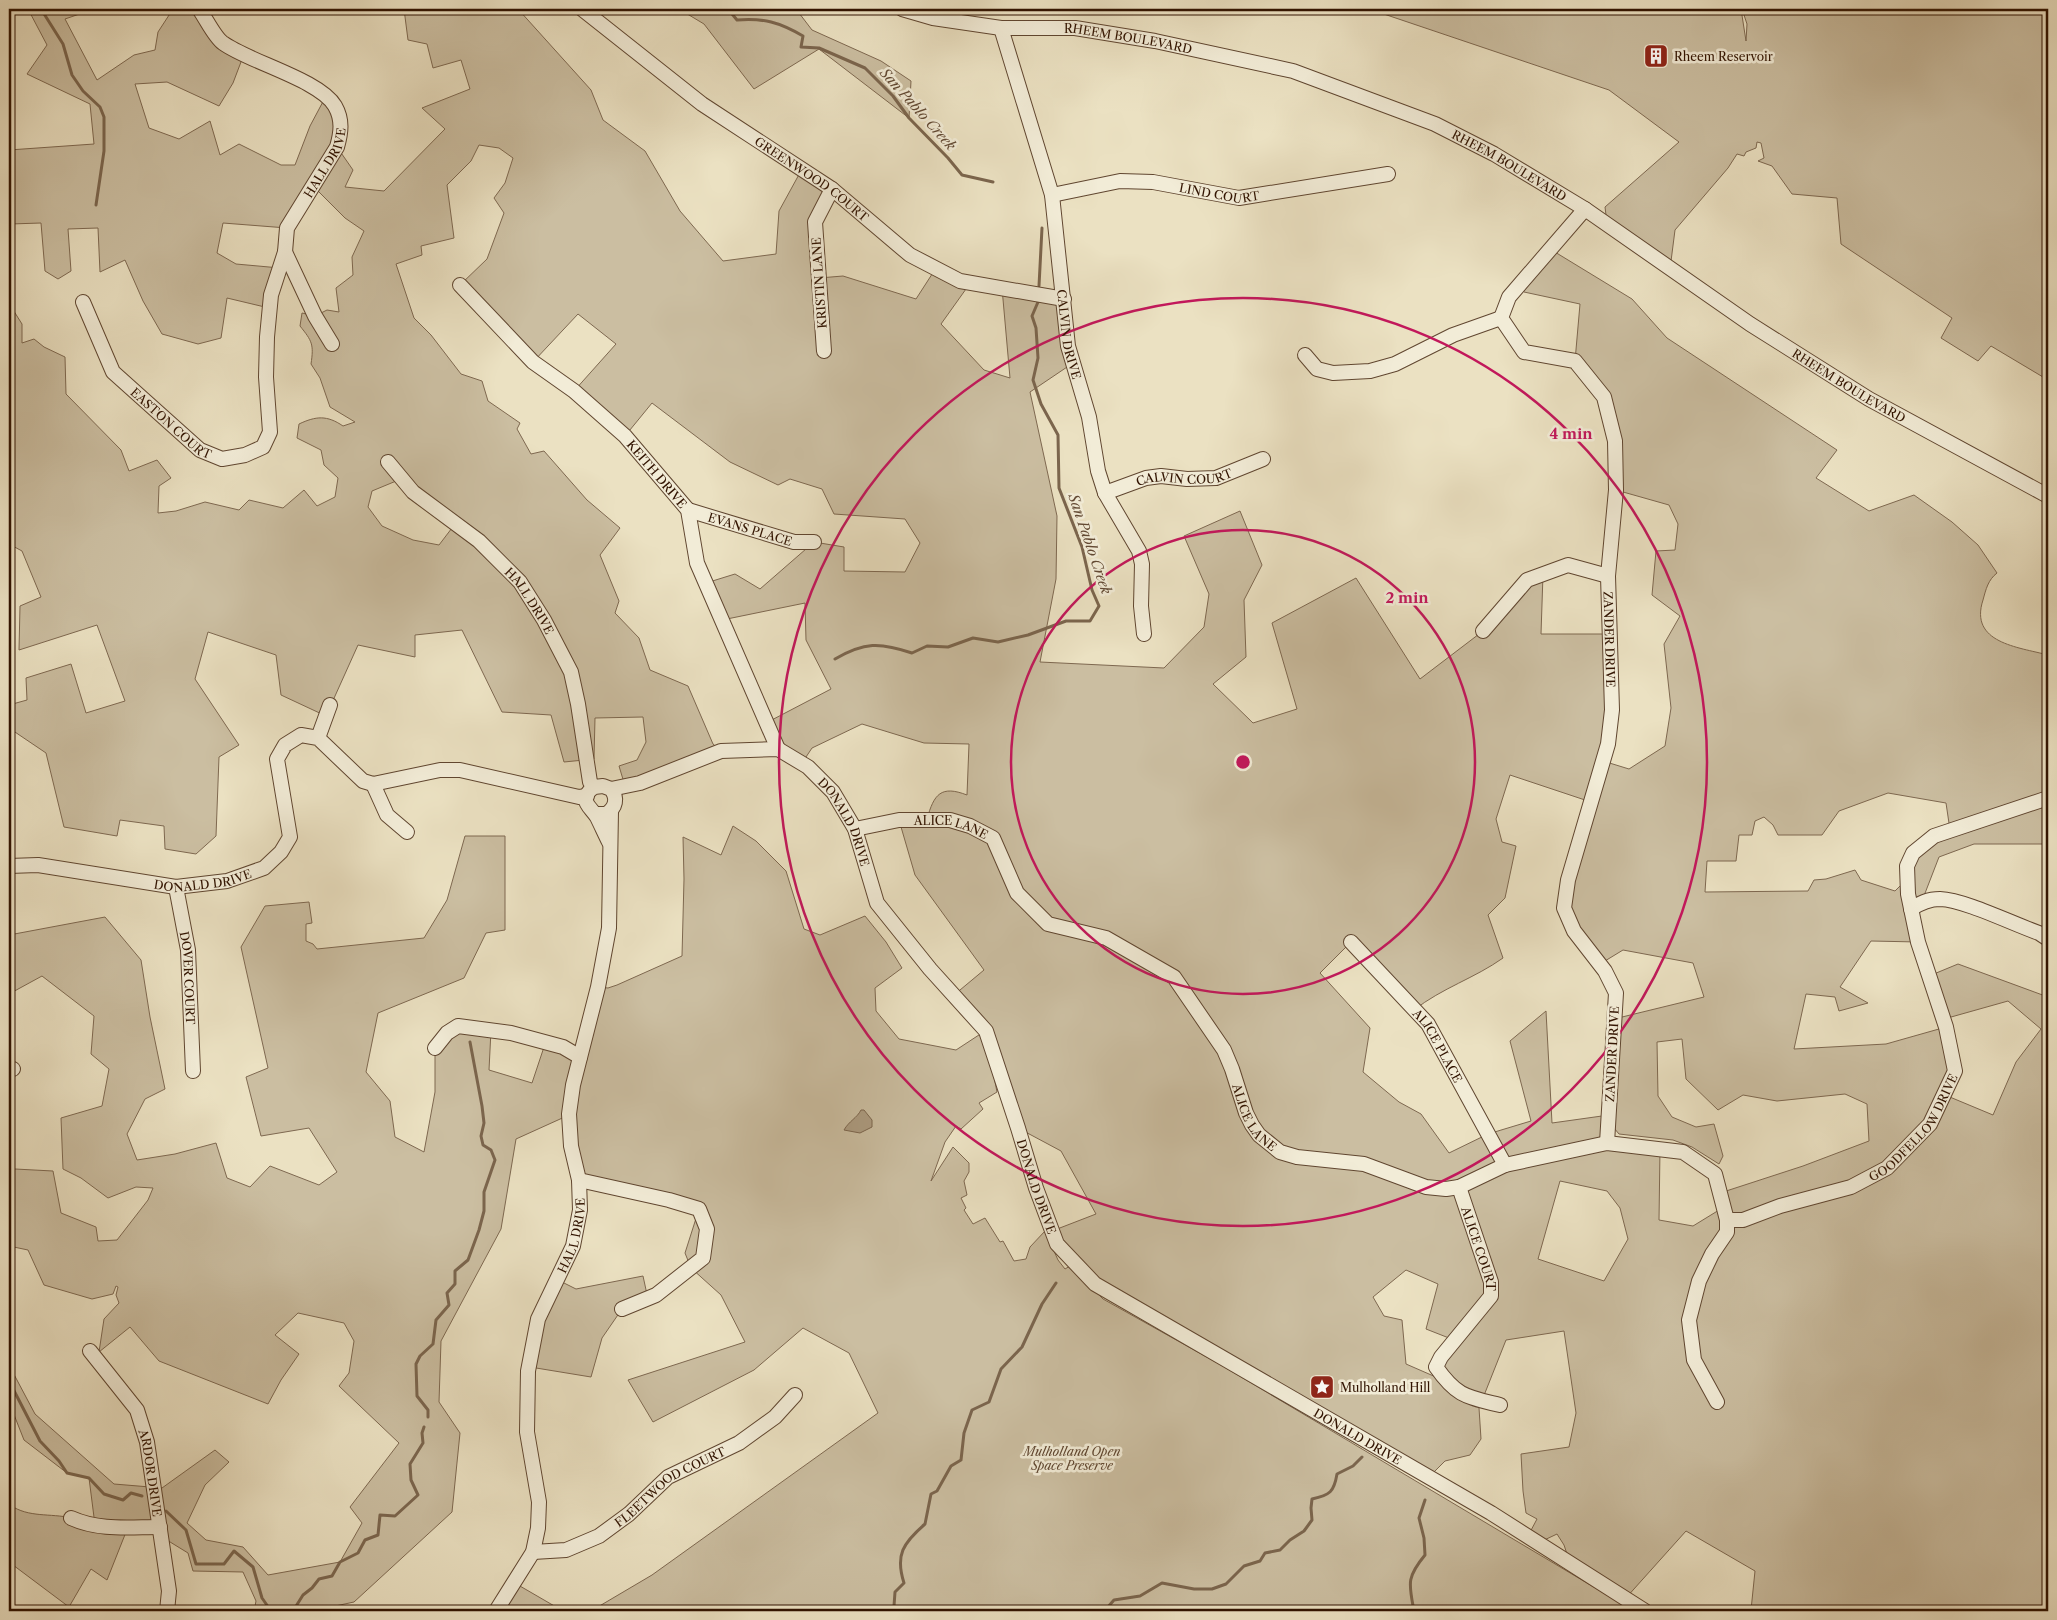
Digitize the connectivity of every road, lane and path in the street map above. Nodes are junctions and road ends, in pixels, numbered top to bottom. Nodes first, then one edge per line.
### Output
1 (199, 9) edge
2 (582, 9) edge
3 (902, 9) edge
4 (930, 14) edge
5 (1001, 28) junction
6 (1388, 174) dead end
7 (832, 189) junction
8 (1052, 195) junction
9 (1586, 209) junction
10 (285, 252) junction
11 (460, 285) dead end
12 (1064, 299) junction
13 (83, 302) dead end
14 (1500, 318) junction
15 (332, 344) dead end
16 (824, 351) dead end
17 (1305, 355) dead end
18 (1263, 459) dead end
19 (388, 462) dead end
20 (1105, 493) junction
21 (2044, 494) edge
22 (2048, 509) edge
23 (688, 510) junction
24 (814, 542) dead end
25 (1608, 576) junction
26 (1483, 631) dead end
27 (1144, 634) dead end
28 (330, 705) dead end
29 (318, 738) junction
30 (778, 749) junction
31 (640, 783) junction
32 (373, 784) junction
33 (611, 789) junction
34 (591, 791) junction
35 (2048, 798) edge
36 (613, 808) junction
37 (595, 814) junction
38 (855, 829) junction
39 (407, 832) dead end
40 (610, 845) junction
41 (9, 866) edge
42 (176, 887) junction
43 (1911, 909) junction
44 (2048, 940) edge
45 (1351, 942) dead end
46 (435, 1048) dead end
47 (580, 1057) junction
48 (193, 1071) dead end
49 (1607, 1142) junction
50 (1505, 1165) junction
51 (579, 1180) junction
52 (1459, 1187) junction
53 (1727, 1220) junction
54 (622, 1309) dead end
55 (90, 1351) dead end
56 (795, 1395) dead end
57 (1717, 1402) dead end
58 (1500, 1406) dead end
59 (71, 1518) dead end
60 (160, 1527) junction
61 (533, 1552) junction
62 (168, 1611) edge
63 (496, 1611) edge
64 (1645, 1611) edge

1 - 10 street, HALL DRIVE
2 - 7 street, GREENWOOD COURT
3 - 4 street, RHEEM BOULEVARD
4 - 5 street, RHEEM BOULEVARD
5 - 8 street, CALVIN DRIVE
5 - 9 street, RHEEM BOULEVARD
6 - 8 street, LIND COURT
7 - 12 street, GREENWOOD COURT
7 - 16 street, KRISTIN LANE
8 - 12 street, CALVIN DRIVE
9 - 14 street
9 - 21 street, RHEEM BOULEVARD
10 - 13 street, EASTON COURT
10 - 15 street
11 - 23 street, KEITH DRIVE
12 - 20 street, CALVIN DRIVE
14 - 17 street
14 - 25 street, ZANDER DRIVE
18 - 20 street, CALVIN COURT
19 - 34 street, HALL DRIVE
20 - 27 street, CALVIN DRIVE
21 - 22 street
23 - 24 street, EVANS PLACE
23 - 30 street, KEITH DRIVE
25 - 26 street
25 - 49 street, ZANDER DRIVE
28 - 29 street
29 - 32 street
29 - 42 street, DONALD DRIVE
30 - 31 street
30 - 38 street, DONALD DRIVE
31 - 33 street
31 - 36 street
32 - 34 street
32 - 39 street
33 - 34 street
33 - 36 street
34 - 37 street
35 - 43 street, GOODFELLOW DRIVE
36 - 37 street
36 - 40 street, HALL DRIVE
37 - 40 street, HALL DRIVE
38 - 52 street, ALICE LANE
38 - 64 street, DONALD DRIVE
40 - 47 street, HALL DRIVE
41 - 42 street, DONALD DRIVE
42 - 48 street, DOVER COURT
43 - 44 street
43 - 53 street, GOODFELLOW DRIVE
45 - 50 street, ALICE PLACE
46 - 47 street
47 - 51 street, HALL DRIVE
49 - 50 street, ALICE LANE
49 - 53 street, ALICE LANE
50 - 52 street, ALICE LANE
51 - 54 street
51 - 61 street, HALL DRIVE
52 - 58 street, ALICE COURT
53 - 57 street
55 - 60 street, ARDOR DRIVE
56 - 61 street, FLEETWOOD COURT
59 - 60 street
60 - 62 street, ARDOR DRIVE
61 - 63 street, HALL DRIVE

